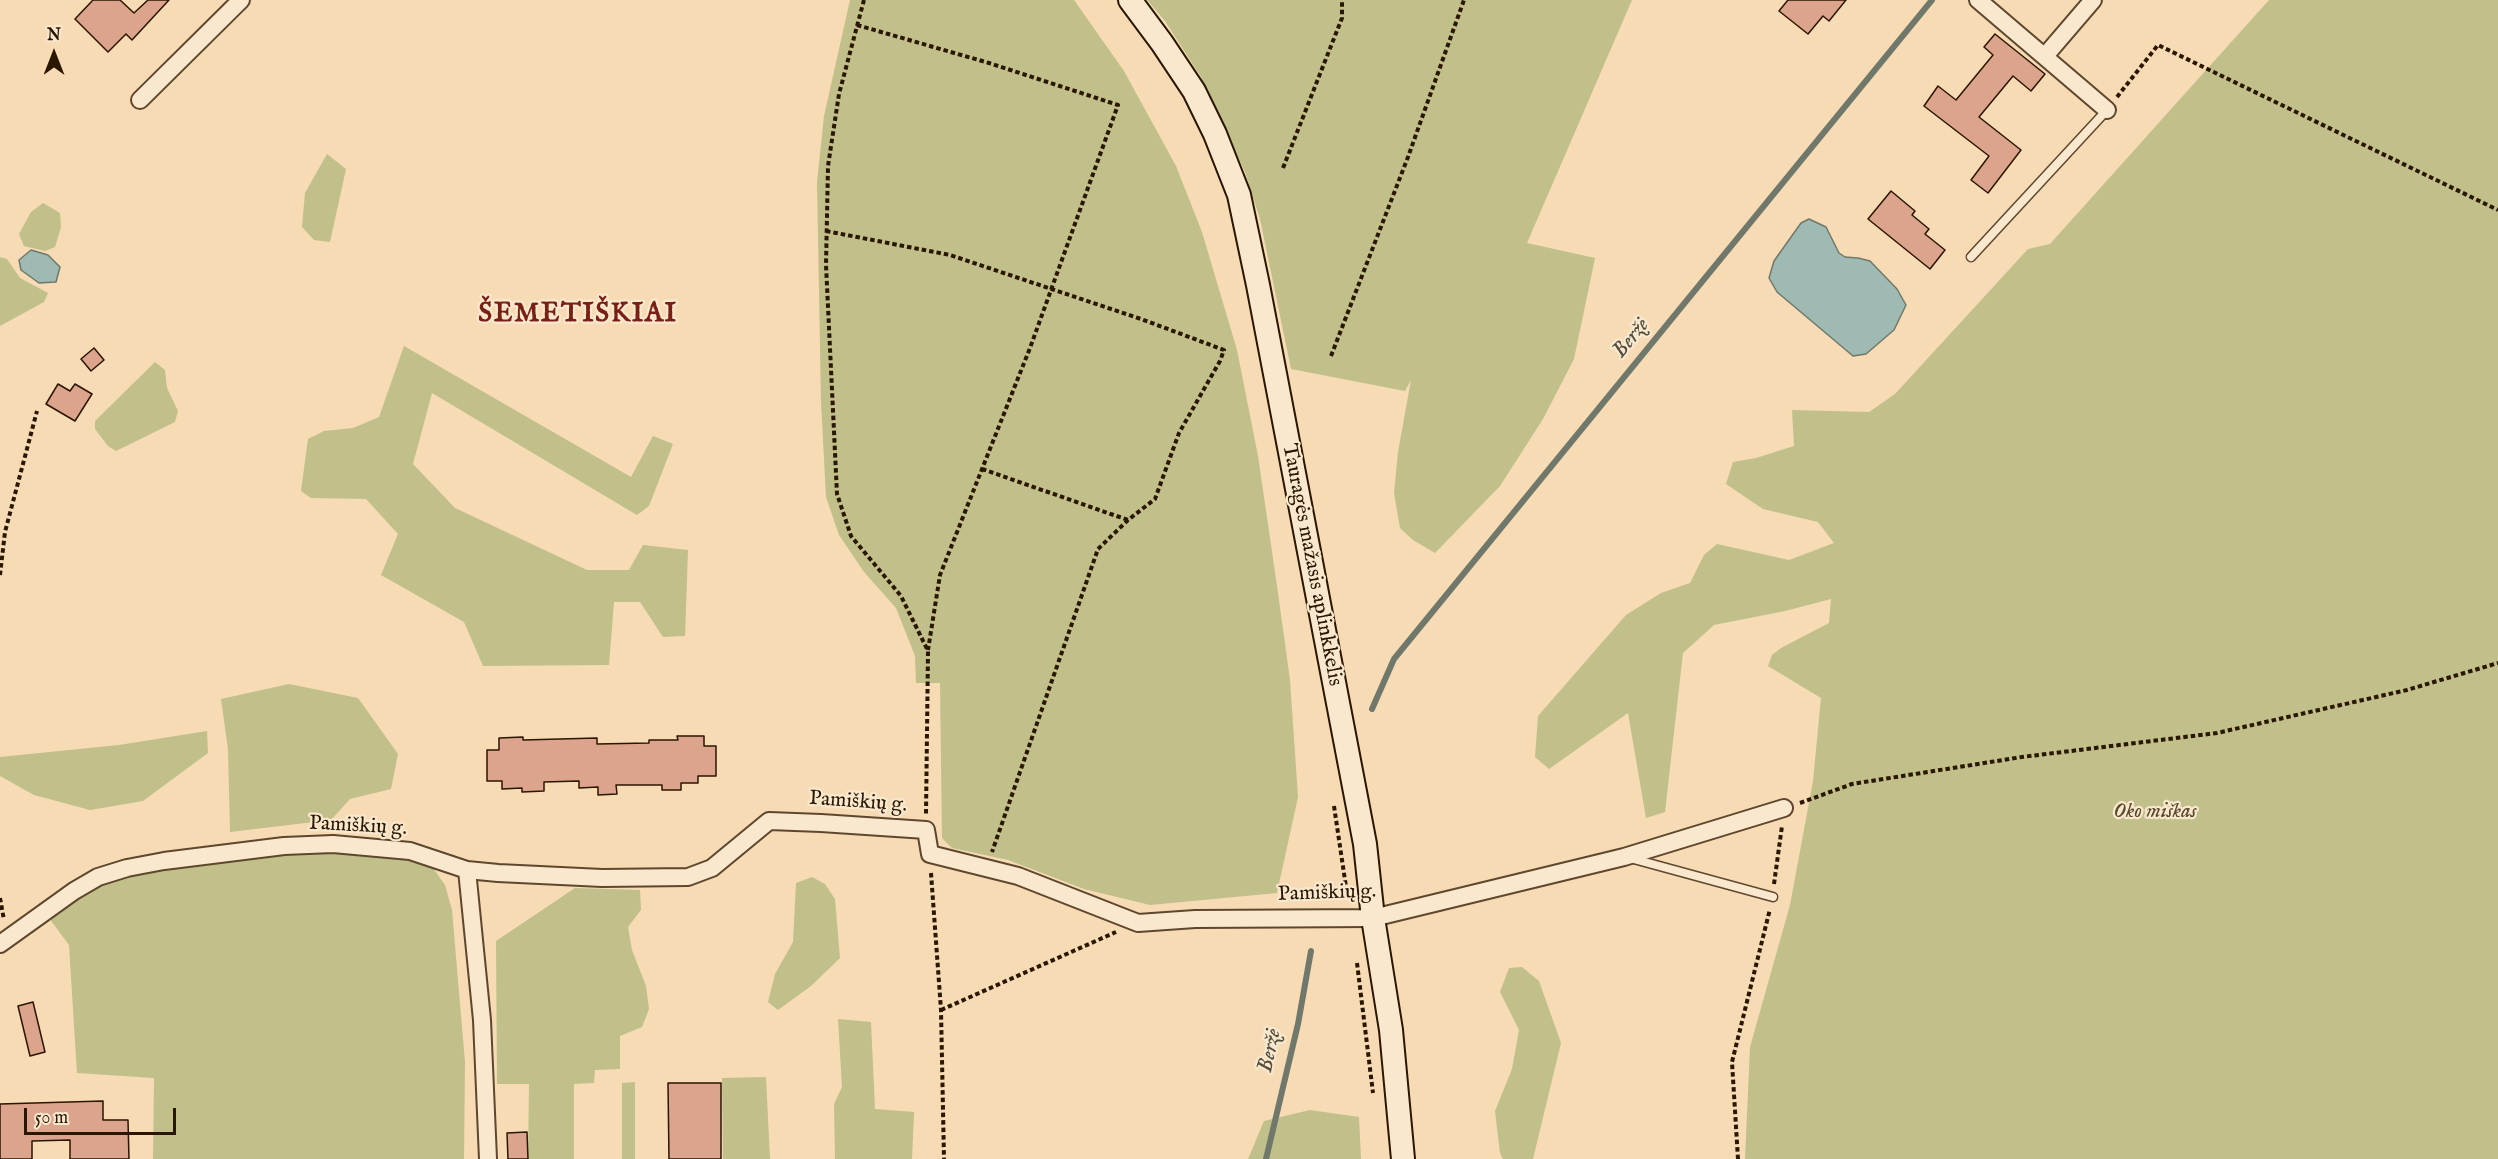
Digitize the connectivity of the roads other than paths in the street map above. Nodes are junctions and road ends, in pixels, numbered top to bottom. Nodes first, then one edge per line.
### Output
1 (241, 0) edge
2 (1130, 0) edge
3 (1977, 0) edge
4 (2093, 0) edge
5 (2045, 56) junction
6 (140, 100) dead end
7 (2107, 110) joint
8 (1971, 257) dead end
9 (1784, 808) road end
10 (1624, 857) junction
11 (467, 870) junction
12 (1773, 897) road end
13 (1362, 918) junction
14 (0, 944) edge
15 (488, 1159) edge
16 (1403, 1159) edge

1 - 6 street
2 - 13 main road, Tauragės mažasis aplinkkelis
3 - 5 street
4 - 5 street
5 - 7 street
7 - 8 lane
9 - 10 street, Pamiškių g.
10 - 12 lane
10 - 13 street, Pamiškių g.
11 - 13 street, Pamiškių g.
11 - 14 street, Pamiškių g.
11 - 15 street
13 - 16 main road, Tauragės mažasis aplinkkelis

